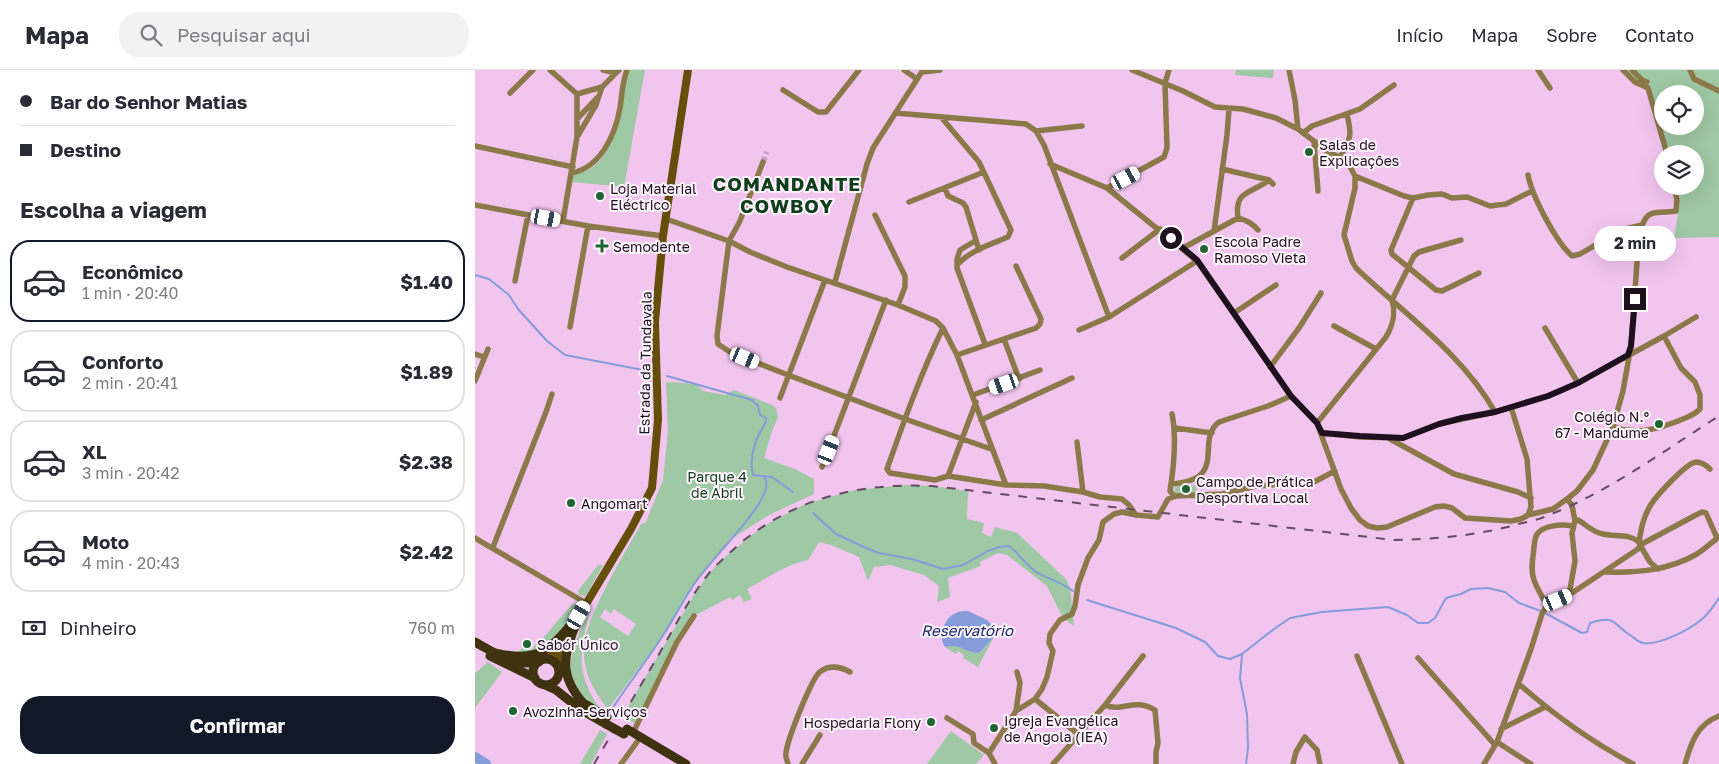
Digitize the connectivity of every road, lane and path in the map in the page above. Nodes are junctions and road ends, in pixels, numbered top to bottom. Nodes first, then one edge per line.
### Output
1 (533, 70) edge
2 (550, 70) edge
3 (603, 70) edge
4 (627, 70) edge
5 (688, 70) edge
6 (859, 70) edge
7 (904, 70) edge
8 (940, 70) edge
9 (1132, 70) edge
10 (1169, 70) edge
11 (1289, 70) edge
12 (1538, 70) edge
13 (1623, 70) edge
14 (1632, 70) edge
15 (1690, 70) edge
16 (618, 71) edge
17 (922, 71) edge
18 (917, 79) junction
19 (1647, 82) dead end
20 (1165, 83) junction
21 (1394, 85) dead end
22 (602, 87) junction
23 (1549, 88) dead end
24 (783, 90) dead end
25 (1719, 91) edge
26 (510, 93) dead end
27 (577, 94) junction
28 (599, 96) junction
29 (1229, 109) junction
30 (895, 113) junction
31 (1347, 115) junction
32 (941, 117) junction
33 (577, 119) junction
34 (1082, 126) dead end
35 (1035, 131) junction
36 (1301, 131) junction
37 (577, 137) junction
38 (1314, 142) junction
39 (1664, 145) edge
40 (475, 146) edge
41 (1340, 157) junction
42 (763, 162) tunnel mouth
43 (1050, 164) junction
44 (1222, 168) junction
45 (572, 170) junction
46 (984, 172) junction
47 (1528, 175) dead end
48 (1355, 176) junction
49 (945, 188) junction
50 (1107, 188) junction
51 (1319, 191) dead end
52 (1532, 191) junction
53 (1676, 195) edge
54 (1413, 198) junction
55 (909, 202) dead end
56 (475, 205) edge
57 (528, 215) junction
58 (875, 215) dead end
59 (1238, 218) junction
60 (666, 219) junction
61 (563, 221) junction
62 (1642, 225) junction
63 (588, 226) junction
64 (1160, 230) junction
65 (1258, 230) dead end
66 (1214, 231) junction
67 (663, 236) junction
68 (1461, 240) dead end
69 (975, 241) junction
70 (729, 242) junction
71 (1183, 248) junction
72 (979, 250) junction
73 (1122, 258) dead end
74 (1197, 260) junction
75 (958, 264) junction
76 (1016, 266) dead end
77 (1408, 266) junction
78 (1479, 273) dead end
79 (515, 280) dead end
80 (825, 280) junction
81 (835, 282) junction
82 (1276, 285) dead end
83 (1321, 293) dead end
84 (886, 300) junction
85 (1392, 300) junction
86 (898, 304) junction
87 (1234, 313) junction
88 (1109, 317) junction
89 (1696, 317) dead end
90 (1334, 326) dead end
91 (570, 327) dead end
92 (943, 328) junction
93 (1545, 328) dead end
94 (1079, 330) dead end
95 (1665, 336) junction
96 (1004, 339) junction
97 (985, 344) junction
98 (487, 348) dead end
99 (1376, 348) junction
100 (475, 354) edge
101 (957, 355) junction
102 (1628, 355) junction
103 (484, 357) junction
104 (1271, 367) junction
105 (1040, 370) dead end
106 (788, 375) junction
107 (1072, 378) dead end
108 (1019, 379) junction
109 (475, 380) edge
110 (1578, 383) junction
111 (552, 394) dead end
112 (973, 395) junction
113 (1291, 396) junction
114 (850, 397) junction
115 (780, 398) dead end
116 (976, 402) junction
117 (1511, 407) junction
118 (1495, 412) junction
119 (1172, 414) dead end
120 (905, 419) junction
121 (981, 420) junction
122 (1317, 423) junction
123 (1613, 426) junction
124 (1175, 428) junction
125 (1212, 433) junction
126 (1322, 433) junction
127 (961, 438) junction
128 (1388, 438) junction
129 (1077, 442) dead end
130 (991, 448) junction
131 (821, 468) dead end
132 (1710, 469) dead end
133 (1335, 471) junction
134 (948, 476) junction
135 (1171, 484) junction
136 (1006, 485) junction
137 (1083, 492) junction
138 (1176, 496) junction
139 (1531, 498) junction
140 (1567, 499) junction
141 (1135, 515) junction
142 (1528, 515) junction
143 (1573, 524) junction
144 (1718, 537) edge
145 (475, 538) edge
146 (1639, 544) junction
147 (493, 547) junction
148 (1658, 569) junction
149 (1607, 572) junction
150 (1569, 595) junction
151 (586, 603) junction
152 (1546, 606) junction
153 (579, 615) junction
154 (694, 616) dead end
155 (568, 636) junction
156 (475, 644) edge
157 (496, 653) junction
158 (1143, 656) dead end
159 (1357, 656) dead end
160 (1418, 658) dead end
161 (540, 661) junction
162 (558, 671) junction
163 (850, 672) dead end
164 (1017, 672) dead end
165 (535, 678) junction
166 (1519, 684) junction
167 (545, 685) junction
168 (1035, 699) junction
169 (584, 704) junction
170 (1105, 705) junction
171 (1545, 707) junction
172 (1016, 712) junction
173 (1719, 716) edge
174 (947, 718) dead end
175 (608, 721) junction
176 (1501, 729) junction
177 (628, 732) junction
178 (1078, 734) junction
179 (819, 735) dead end
180 (637, 742) junction
181 (1496, 744) junction
182 (989, 753) junction
183 (621, 764) edge
184 (676, 764) edge
185 (686, 764) edge
186 (788, 764) edge
187 (802, 764) edge
188 (995, 764) edge
189 (1053, 764) edge
190 (1157, 764) edge
191 (1293, 764) edge
192 (1320, 764) edge
193 (1402, 764) edge
194 (1484, 764) edge
195 (1531, 764) edge
196 (1633, 764) edge
197 (1685, 764) edge

1 - 26 street
2 - 27 street
3 - 16 street
4 - 45 street
5 - 60 main road, Estrada da Tundavala
6 - 24 street
7 - 18 street
8 - 17 street
9 - 20 street
10 - 20 street
11 - 36 street
12 - 23 street
13 - 39 street
14 - 19 street
15 - 25 street
16 - 22 street
17 - 18 street
18 - 30 street
20 - 29 street
20 - 50 street
21 - 31 street
22 - 27 street
22 - 28 street
27 - 33 street
28 - 33 street
28 - 37 street
29 - 36 street
29 - 44 street
30 - 32 street
30 - 81 street
31 - 36 street
31 - 41 street
32 - 35 street
32 - 46 street
33 - 37 street
34 - 35 street
35 - 43 street
36 - 38 street
37 - 45 street
38 - 41 street
38 - 51 street
40 - 45 street
41 - 48 street
42 - 70 street
43 - 50 street
43 - 88 street
44 - 59 street
44 - 66 street
45 - 61 street
46 - 49 street
46 - 72 street
47 - 52 street
48 - 54 street
48 - 85 street
49 - 55 street
49 - 69 street
50 - 64 street
52 - 54 street
52 - 62 street
53 - 62 street
54 - 77 street
56 - 57 street
57 - 61 street
57 - 79 street
58 - 86 street
59 - 65 street
59 - 66 street
60 - 67 main road, Estrada da Tundavala
60 - 70 street
61 - 63 street
62 - 102 street
63 - 67 street
63 - 91 street
64 - 71 street
64 - 73 street
66 - 71 street
67 - 151 main road, Estrada da Tundavala
68 - 77 street
69 - 72 street
69 - 75 street
70 - 80 street
70 - 106 street
71 - 74 street
72 - 75 street
74 - 87 street
74 - 88 street
75 - 97 street
76 - 96 street
77 - 78 street
77 - 85 street
80 - 81 street
80 - 106 street
81 - 84 street
82 - 87 street
83 - 104 street
84 - 86 street
84 - 114 street
85 - 99 street
85 - 118 street
86 - 92 street
87 - 104 street
88 - 94 street
89 - 95 street
90 - 99 street
92 - 101 street
92 - 120 street
93 - 110 street
95 - 102 street
95 - 123 street
96 - 97 street
96 - 108 street
97 - 101 street
98 - 103 street
99 - 122 street
100 - 103 street
101 - 112 street
102 - 110 street
102 - 123 street
103 - 109 street
104 - 113 street
105 - 108 street
106 - 114 street
106 - 115 street
107 - 121 street
108 - 112 street
110 - 117 street
111 - 147 street
112 - 116 street
113 - 122 street
113 - 125 street
114 - 120 street
114 - 131 street
116 - 121 street
116 - 127 street
117 - 118 street
117 - 139 street
118 - 128 street
119 - 124 street
120 - 127 street
120 - 134 street
121 - 130 street
122 - 126 street
123 - 140 street
124 - 125 street
124 - 135 street
125 - 135 street
126 - 128 street
126 - 133 street
127 - 130 street
127 - 134 street
128 - 139 street
129 - 137 street
130 - 136 street
132 - 146 street
133 - 138 street
133 - 142 street
134 - 136 street
135 - 138 street
136 - 137 street
137 - 141 street
138 - 141 street
139 - 142 street
140 - 142 street
140 - 143 street
141 - 168 street
143 - 146 street
143 - 150 street
143 - 152 street
144 - 146 street
144 - 148 street
145 - 147 street
146 - 148 street
146 - 149 street
147 - 151 street
148 - 149 street
149 - 150 street
150 - 152 street
151 - 153 main road, Estrada da Tundavala
152 - 166 street
153 - 155 main road, Estrada da Tundavala
153 - 157 main road
153 - 169 main road
154 - 177 street
155 - 161 main road, Estrada da Tundavala
155 - 162 main road, Estrada da Tundavala
156 - 157 main road
156 - 165 main road
157 - 161 main road
158 - 170 street
159 - 193 street
160 - 181 street
161 - 162 main road
161 - 165 main road
162 - 167 main road
162 - 169 main road
163 - 186 street
164 - 172 street
165 - 167 main road
166 - 171 street
166 - 176 street
167 - 175 main road
168 - 172 street
168 - 178 street
169 - 175 main road
170 - 178 street
170 - 190 street
171 - 176 street
171 - 196 street
172 - 182 street
173 - 197 street
174 - 182 street
175 - 177 main road, bridge
176 - 181 street
177 - 180 main road
177 - 185 main road
178 - 189 street
179 - 187 street
180 - 183 street
180 - 184 main road
181 - 194 street
181 - 195 street
182 - 188 street
191 - 192 street

